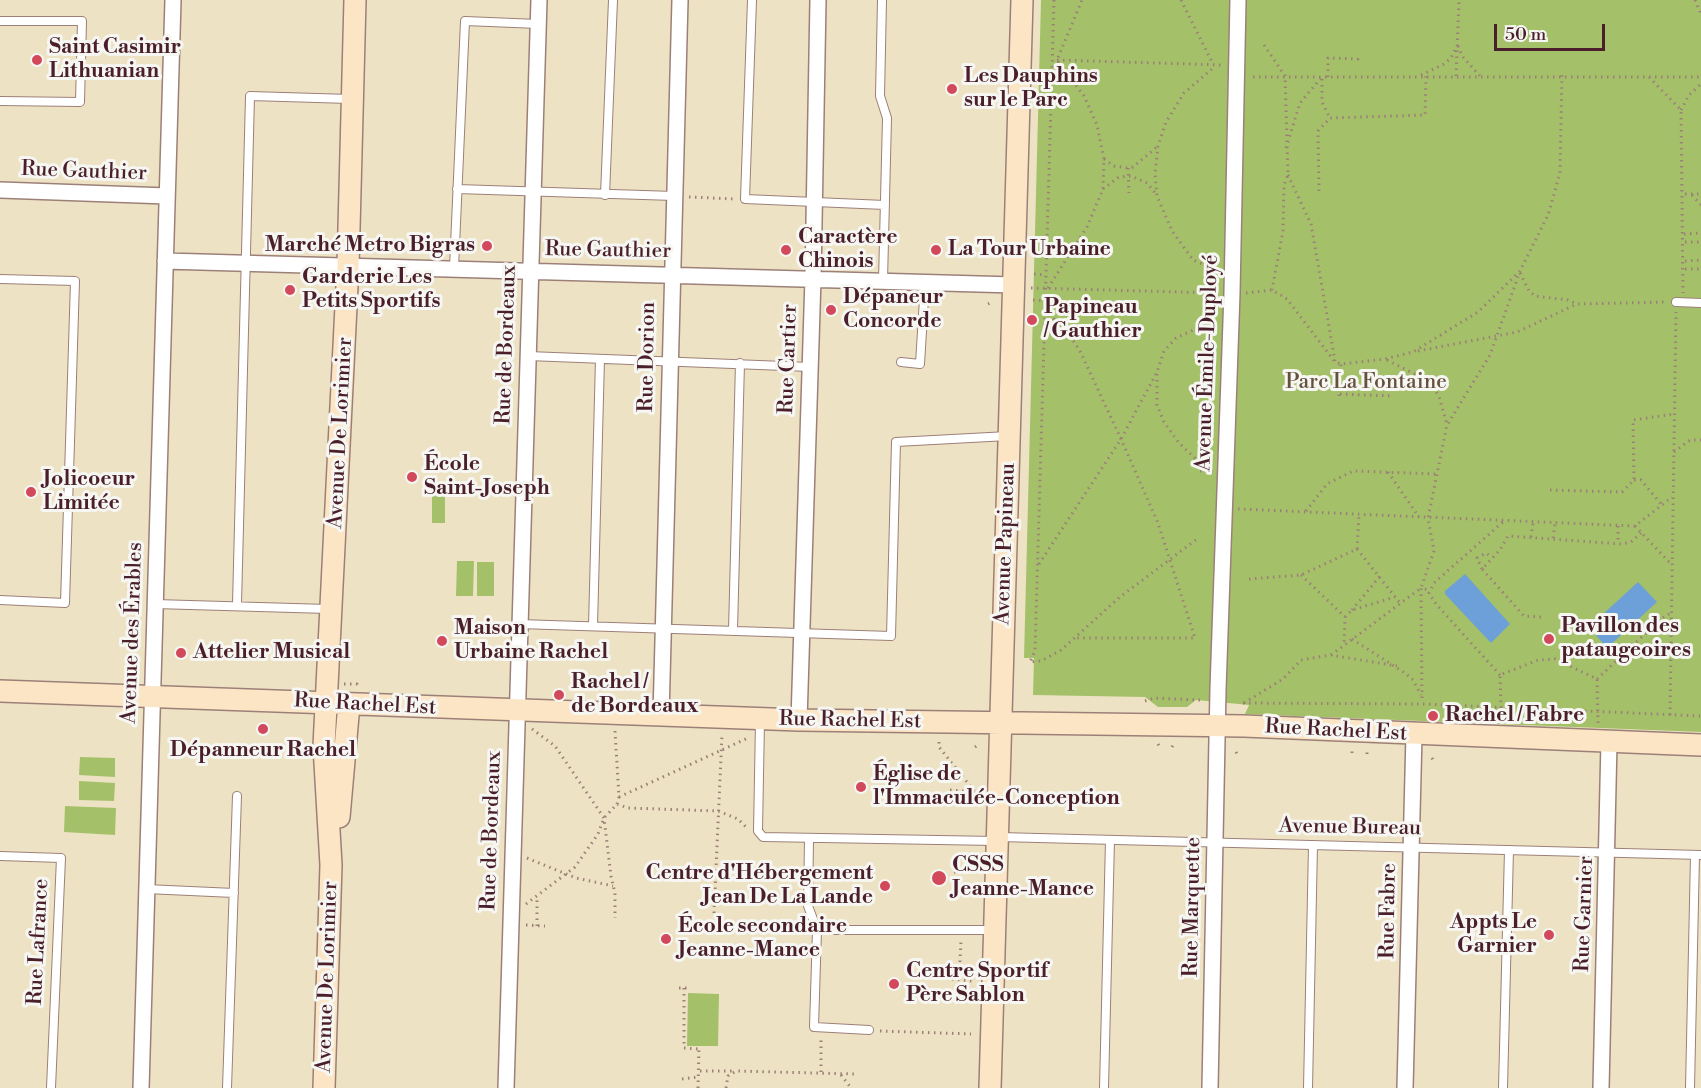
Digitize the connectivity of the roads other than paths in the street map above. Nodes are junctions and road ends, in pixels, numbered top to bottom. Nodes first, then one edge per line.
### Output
1 (173, 0) edge
2 (355, 0) edge
3 (539, 0) edge
4 (613, 0) edge
5 (680, 0) edge
6 (752, 0) edge
7 (818, 0) edge
8 (882, 0) edge
9 (1022, 0) edge
10 (1238, 0) edge
11 (0, 21) edge
12 (538, 24) junction
13 (352, 99) junction
14 (0, 101) edge
15 (457, 189) junction
16 (0, 190) edge
17 (532, 191) junction
18 (605, 195) junction
19 (167, 196) junction
20 (674, 196) junction
21 (815, 202) junction
22 (885, 205) junction
23 (165, 261) junction
24 (246, 263) junction
25 (348, 266) junction
26 (454, 268) junction
27 (530, 270) junction
28 (671, 273) junction
29 (813, 278) junction
30 (0, 279) edge
31 (883, 280) junction
32 (925, 282) junction
33 (1014, 285) junction
34 (1676, 302) road end
35 (1701, 303) edge
36 (528, 356) junction
37 (600, 358) junction
38 (669, 360) junction
39 (901, 362) dead end
40 (740, 363) junction
41 (810, 367) junction
42 (1010, 436) junction
43 (0, 600) edge
44 (155, 604) junction
45 (237, 604) junction
46 (333, 609) junction
47 (519, 624) junction
48 (593, 626) junction
49 (663, 628) junction
50 (733, 630) junction
51 (802, 633) junction
52 (0, 691) edge
53 (153, 695) junction
54 (327, 703) junction
55 (349, 704) junction
56 (516, 711) junction
57 (662, 716) junction
58 (800, 720) junction
59 (1001, 723) junction
60 (757, 727) junction
61 (1218, 727) junction
62 (1414, 735) junction
63 (1604, 735) junction
64 (1701, 745) edge
65 (237, 796) dead end
66 (809, 838) junction
67 (997, 839) junction
68 (1110, 840) junction
69 (1215, 843) junction
70 (1313, 845) junction
71 (1411, 848) junction
72 (1509, 850) junction
73 (1608, 854) junction
74 (1698, 855) edge
75 (0, 856) edge
76 (331, 865) junction
77 (146, 889) junction
78 (234, 893) junction
79 (817, 930) junction
80 (994, 930) junction
81 (869, 1030) road end
82 (51, 1088) edge
83 (141, 1088) edge
84 (227, 1088) edge
85 (324, 1088) edge
86 (506, 1088) edge
87 (990, 1088) edge
88 (1104, 1088) edge
89 (1210, 1088) edge
90 (1308, 1088) edge
91 (1405, 1088) edge
92 (1503, 1088) edge
93 (1601, 1088) edge
94 (1690, 1088) edge

1 - 19 street, Avenue des Érables
2 - 13 main road, Avenue De Lorimier
3 - 12 street, Rue de Bordeaux
4 - 18 lane
5 - 20 street, Rue Dorion
6 - 21 lane
7 - 21 street, Rue Cartier
8 - 22 lane
9 - 33 main road, Avenue Papineau
10 - 61 street, Avenue Émile-Duployé
11 - 14 lane
12 - 15 lane
12 - 17 street, Rue de Bordeaux
13 - 24 lane
13 - 25 main road, Avenue De Lorimier
15 - 17 lane
15 - 26 lane
16 - 19 street, Rue Gauthier
17 - 18 lane
17 - 27 street, Rue de Bordeaux
18 - 20 lane
19 - 23 street, Avenue des Érables
20 - 28 street, Rue Dorion
21 - 22 lane
21 - 29 street, Rue Cartier
22 - 31 lane
23 - 24 street, Rue Gauthier
23 - 44 street, Avenue des Érables
24 - 25 street, Rue Gauthier
24 - 45 lane
25 - 26 street, Rue Gauthier
25 - 46 main road, Avenue De Lorimier
26 - 27 street, Rue Gauthier
27 - 28 street, Rue Gauthier
27 - 36 street, Rue de Bordeaux
28 - 29 street, Rue Gauthier
28 - 38 street, Rue Dorion
29 - 31 street, Rue Gauthier
29 - 41 street, Rue Cartier
30 - 43 lane
31 - 32 street, Rue Gauthier
32 - 33 street, Rue Gauthier
32 - 39 lane
33 - 42 main road, Avenue Papineau
34 - 35 lane
36 - 37 lane
36 - 47 street, Rue de Bordeaux
37 - 38 lane
37 - 48 lane
38 - 40 lane
38 - 49 street, Rue Dorion
40 - 41 lane
40 - 50 lane
41 - 51 street, Rue Cartier
42 - 51 lane
42 - 59 main road, Avenue Papineau
44 - 45 lane
44 - 53 street, Avenue des Érables
45 - 46 lane
46 - 54 main road, Avenue De Lorimier
47 - 48 lane
47 - 56 street, Rue de Bordeaux
48 - 49 lane
49 - 50 lane
49 - 57 street, Rue Dorion
50 - 51 lane
51 - 58 street, Rue Cartier
52 - 53 main road, Rue Rachel Est
53 - 54 main road, Rue Rachel Est
53 - 77 street, Avenue des Érables
54 - 55 main road, Rue Rachel Est
54 - 76 main road, Avenue De Lorimier
55 - 56 main road, Rue Rachel Est
55 - 76 main road, Avenue De Lorimier
56 - 57 main road, Rue Rachel Est
56 - 86 street, Rue de Bordeaux
57 - 60 main road, Rue Rachel Est
58 - 59 main road, Rue Rachel Est
58 - 60 main road, Rue Rachel Est
59 - 61 main road, Rue Rachel Est
59 - 67 main road, Avenue Papineau
60 - 66 lane, Avenue Bureau
61 - 62 main road, Rue Rachel Est
61 - 69 street, Rue Marquette
62 - 63 main road, Rue Rachel Est
62 - 71 street, Rue Fabre
63 - 64 main road, Rue Rachel Est
63 - 73 street, Rue Garnier
65 - 78 lane
66 - 67 lane, Avenue Bureau
66 - 79 lane
67 - 68 lane, Avenue Bureau
67 - 80 main road, Avenue Papineau
68 - 69 lane, Avenue Bureau
68 - 88 lane
69 - 70 lane, Avenue Bureau
69 - 89 street, Rue Marquette
70 - 71 lane, Avenue Bureau
70 - 90 lane
71 - 72 lane, Avenue Bureau
71 - 91 street, Rue Fabre
72 - 73 lane, Avenue Bureau
72 - 92 lane
73 - 74 lane, Avenue Bureau
73 - 93 street, Rue Garnier
74 - 94 lane
75 - 82 lane, Rue Lafrance
76 - 85 main road, Avenue De Lorimier
77 - 78 lane
77 - 83 street, Avenue des Érables
78 - 84 lane
79 - 80 lane
79 - 81 lane
80 - 87 main road, Avenue Papineau

